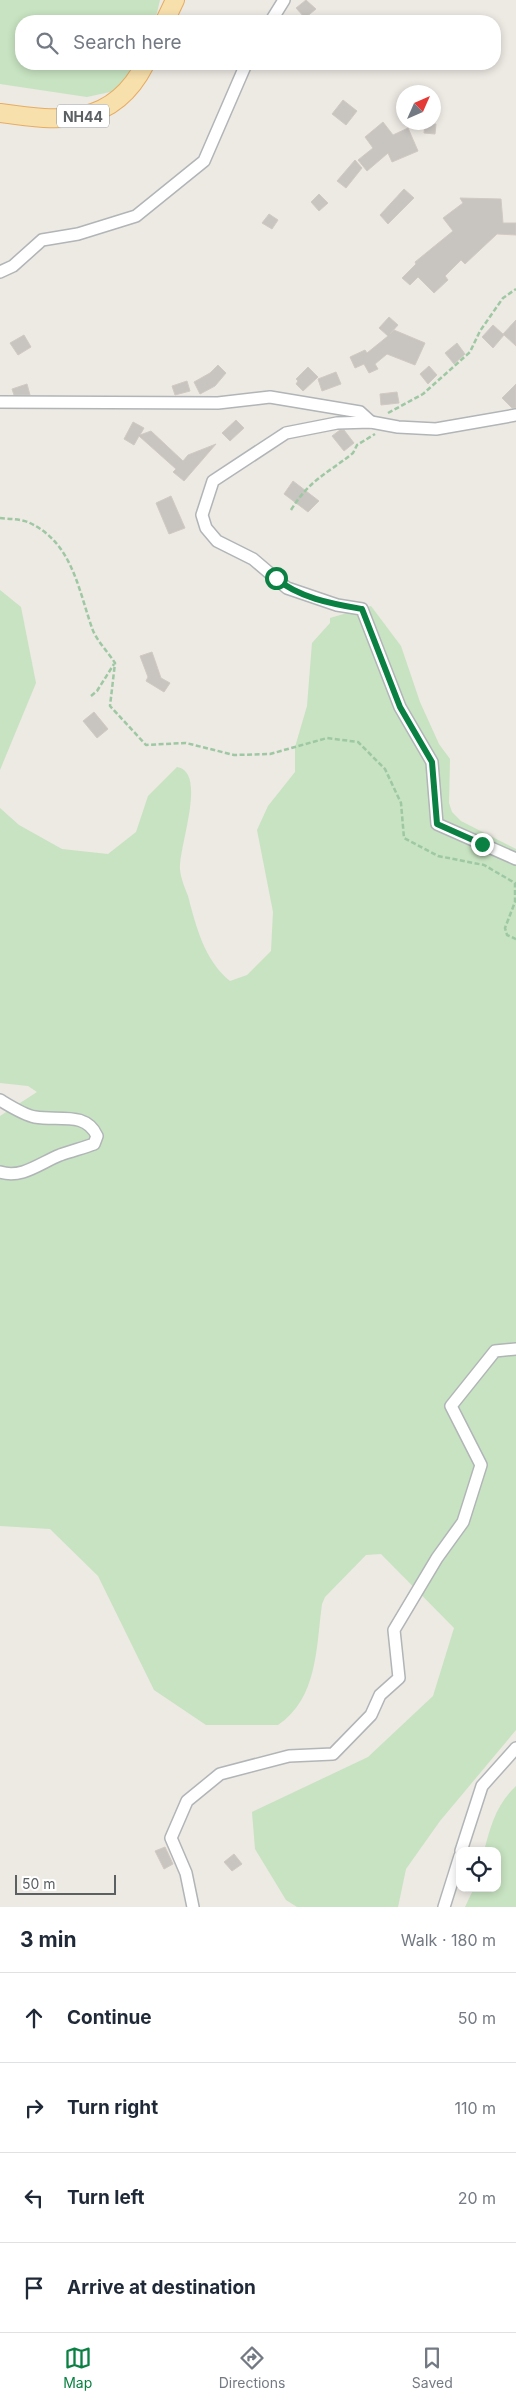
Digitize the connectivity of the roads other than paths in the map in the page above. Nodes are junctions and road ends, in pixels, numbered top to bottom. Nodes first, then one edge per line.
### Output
1 (175, 0) edge
2 (284, 0) edge
3 (168, 15) edge
4 (275, 15) edge
5 (142, 70) edge
6 (243, 70) edge
7 (0, 113) edge
8 (0, 272) edge
9 (0, 402) edge
10 (516, 415) edge
11 (371, 422) junction
12 (516, 859) edge
13 (0, 1100) edge
14 (0, 1172) edge
15 (516, 1348) edge
16 (516, 1748) edge
17 (462, 1847) edge
18 (456, 1869) edge
19 (193, 1907) edge
20 (444, 1907) edge

1 - 3 main road
2 - 4 street
5 - 7 main road, NH44
6 - 8 street
9 - 11 street
10 - 11 street
11 - 12 street
13 - 14 street
15 - 19 street
16 - 17 street
18 - 20 street

